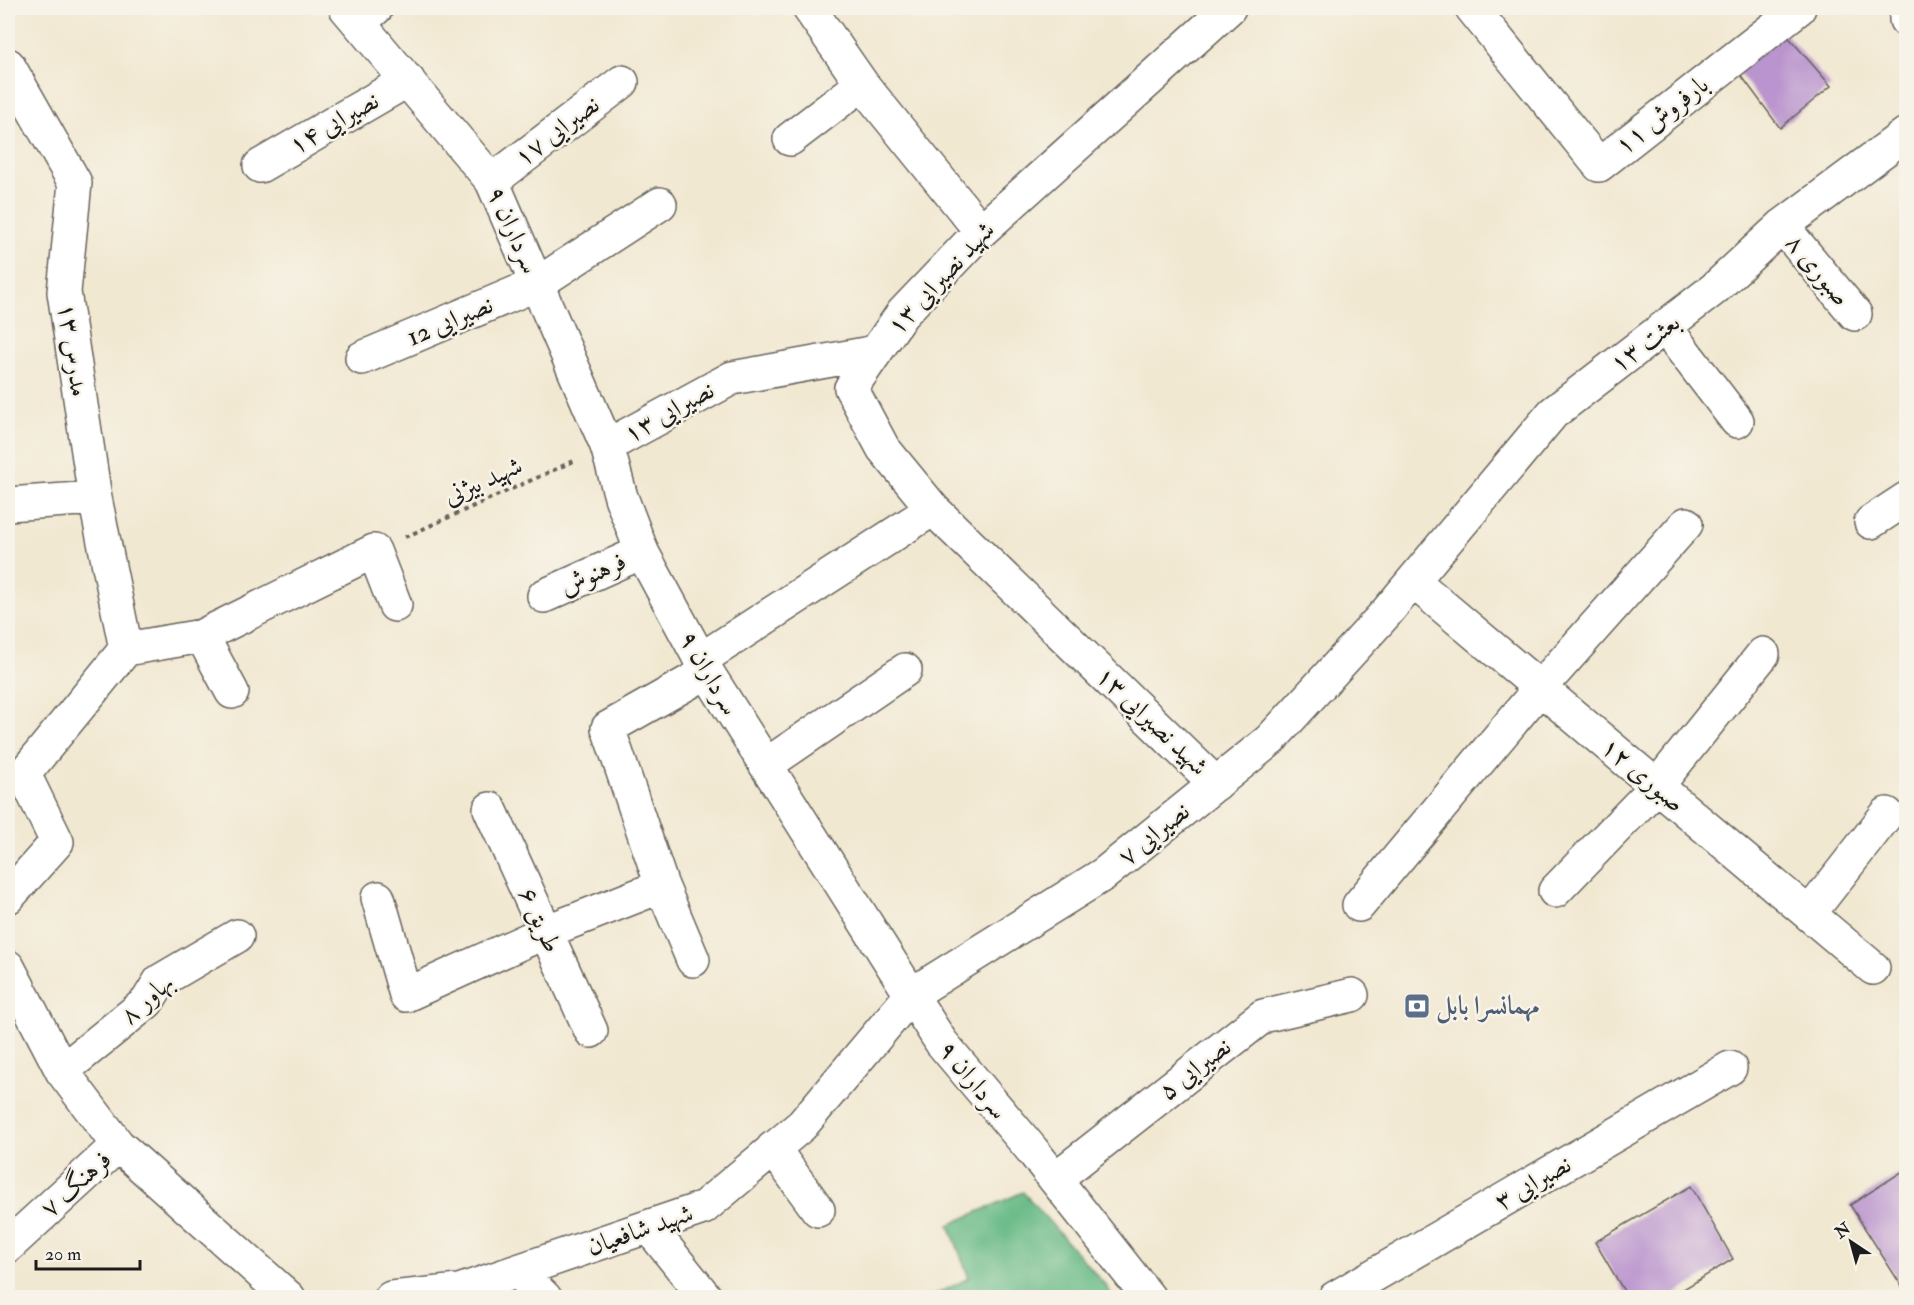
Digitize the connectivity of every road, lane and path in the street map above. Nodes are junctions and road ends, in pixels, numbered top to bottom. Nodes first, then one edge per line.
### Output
1 (809, 8) edge
2 (1229, 8) edge
3 (1472, 8) edge
4 (1799, 8) edge
5 (1906, 8) edge
6 (360, 13) edge
7 (1906, 20) edge
8 (8, 64) edge
9 (408, 80) junction
10 (622, 82) dead end
11 (862, 84) junction
12 (1906, 134) edge
13 (790, 139) dead end
14 (260, 166) dead end
15 (492, 181) junction
16 (660, 204) dead end
17 (1782, 226) junction
18 (981, 231) junction
19 (537, 284) junction
20 (1855, 314) dead end
21 (1665, 327) junction
22 (876, 352) junction
23 (362, 358) dead end
24 (1737, 421) dead end
25 (607, 446) junction
26 (95, 498) junction
27 (1906, 499) edge
28 (8, 504) edge
29 (933, 509) junction
30 (1871, 522) dead end
31 (1686, 524) dead end
32 (374, 551) junction
33 (642, 552) junction
34 (1413, 581) junction
35 (544, 596) dead end
36 (395, 605) dead end
37 (202, 636) junction
38 (126, 649) junction
39 (1762, 654) dead end
40 (703, 666) junction
41 (905, 670) dead end
42 (1540, 688) junction
43 (232, 692) dead end
44 (766, 765) junction
45 (16, 775) edge
46 (1216, 784) junction
47 (1657, 786) junction
48 (490, 809) dead end
49 (1887, 814) dead end
50 (662, 886) junction
51 (1554, 891) dead end
52 (8, 897) edge
53 (378, 898) dead end
54 (1359, 904) dead end
55 (1809, 914) junction
56 (545, 932) junction
57 (237, 936) dead end
58 (693, 960) dead end
59 (8, 967) edge
60 (1873, 968) dead end
61 (912, 994) junction
62 (1352, 995) dead end
63 (591, 1031) dead end
64 (1730, 1068) dead end
65 (62, 1071) junction
66 (118, 1145) junction
67 (773, 1148) junction
68 (1055, 1179) junction
69 (818, 1210) dead end
70 (649, 1227) junction
71 (8, 1246) edge
72 (518, 1271) junction
73 (290, 1298) edge
74 (391, 1298) edge
75 (544, 1298) edge
76 (706, 1298) edge
77 (1149, 1298) edge
78 (1335, 1298) edge

1 - 11 street
2 - 18 street, شهید نصیرایی ۱۳
3 - 4 street, بارفروش ۱۱
5 - 7 street
6 - 9 street, سرداران ۹
8 - 26 street, مدرس ۱۳
9 - 14 street, نصیرایی ۱۴
9 - 15 street, سرداران ۹
10 - 15 street, نصیرایی ۱۷
11 - 13 street
11 - 18 street
12 - 17 street, بعثت ۱۳
15 - 19 street, سرداران ۹
16 - 19 street, نصیرایی 12
17 - 20 street, صبوری ۸
17 - 21 street, بعثت ۱۳
18 - 22 street, شهید نصیرایی ۱۳
19 - 23 street, نصیرایی 12
19 - 25 street, سرداران ۹
21 - 24 street
21 - 34 street, بعثت ۱۳
22 - 25 street, نصیرایی ۱۳
22 - 29 street, شهید نصیرایی ۱۳
25 - 32 path, شهید بیژنی
25 - 33 street, سرداران ۹
26 - 28 street
26 - 38 street, مدرس ۱۳
27 - 30 street
29 - 40 street
29 - 46 street, شهید نصیرایی ۱۳
31 - 42 street
32 - 36 street
32 - 37 street
33 - 35 street, فرهنوش
33 - 40 street, سرداران ۹
34 - 42 street, صبوری ۱۲
34 - 46 street, نصیرایی ۷
37 - 38 street
37 - 43 street
38 - 45 street
39 - 47 street
40 - 44 street, سرداران ۹
40 - 50 street
41 - 44 street
42 - 47 street, صبوری ۱۲
42 - 54 street
44 - 61 street, سرداران ۹
45 - 52 street
46 - 61 street, نصیرایی ۷
47 - 51 street
47 - 55 street, صبوری ۱۲
48 - 56 street, طریق ۶
49 - 55 street
50 - 56 street
50 - 58 street
53 - 56 street
55 - 60 street, صبوری ۱۲
56 - 63 street, طریق ۶
57 - 65 street, بهاور ۸
59 - 65 street
61 - 67 street, شهید شافعیان
61 - 68 street, سرداران ۹
62 - 68 street, نصیرایی ۵
64 - 78 street, نصیرایی ۳
65 - 66 street
66 - 71 street, فرهنگ ۷
66 - 73 street
67 - 69 street
67 - 70 street, شهید شافعیان
68 - 77 street, سرداران ۹
70 - 72 street, شهید شافعیان
70 - 76 street
72 - 74 street, شهید شافعیان
72 - 75 street

